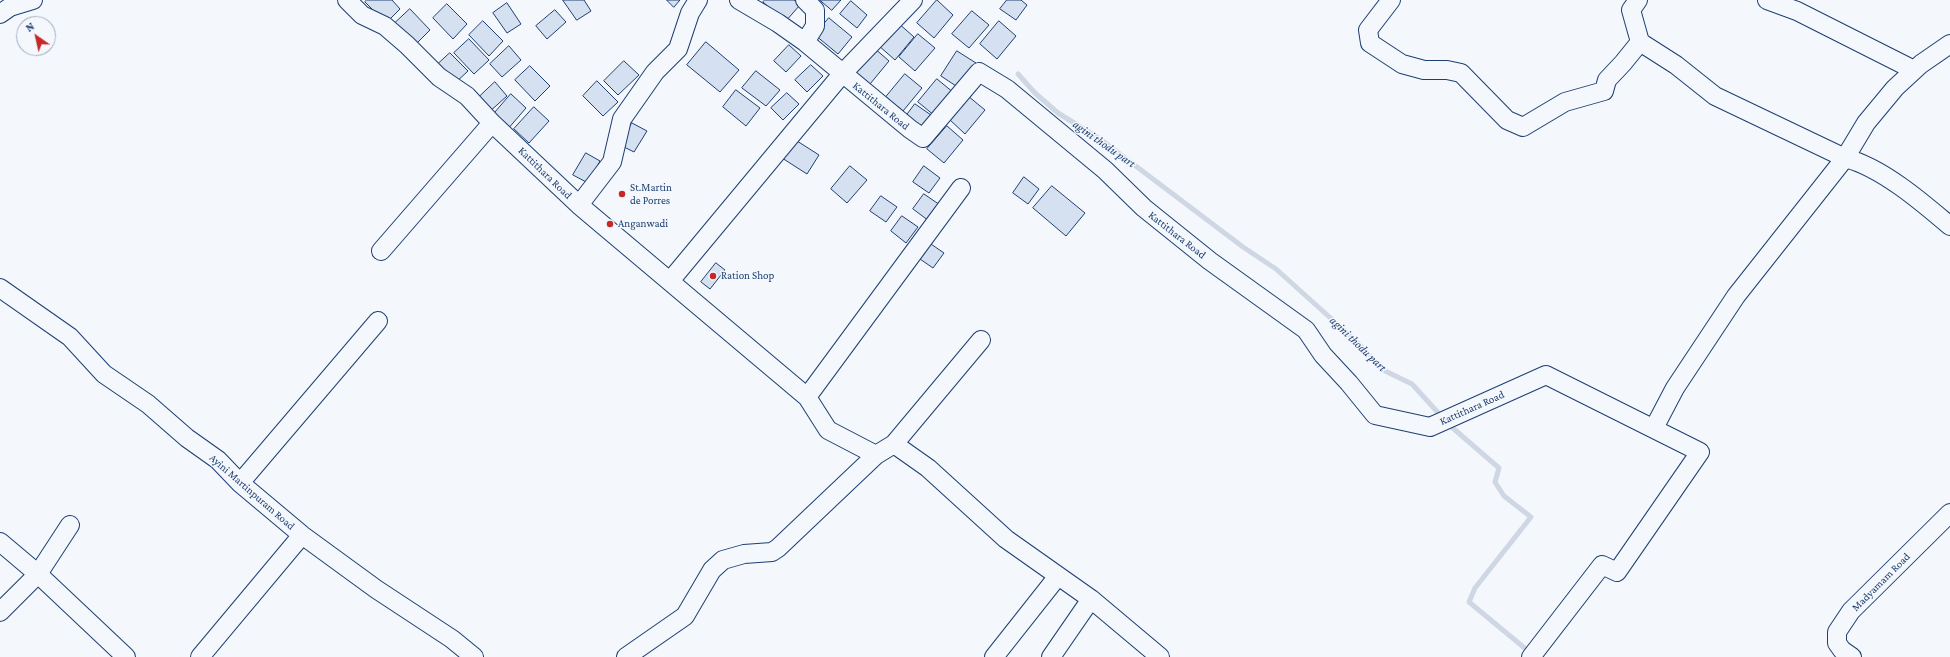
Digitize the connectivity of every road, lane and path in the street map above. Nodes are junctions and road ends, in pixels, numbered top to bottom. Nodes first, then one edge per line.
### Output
1 (33, 0) edge
2 (347, 0) edge
3 (698, 0) edge
4 (739, 0) edge
5 (805, 0) edge
6 (913, 0) edge
7 (1391, 0) edge
8 (1638, 0) edge
9 (1767, 0) edge
10 (0, 14) edge
11 (805, 42) junction
12 (1640, 42) junction
13 (1950, 44) edge
14 (1914, 70) junction
15 (842, 74) junction
16 (492, 123) junction
17 (1845, 158) junction
18 (961, 188) dead end
19 (578, 205) junction
20 (1950, 226) edge
21 (381, 251) dead end
22 (670, 281) junction
23 (2, 294) edge
24 (378, 322) dead end
25 (981, 340) dead end
26 (807, 397) junction
27 (1654, 428) junction
28 (894, 444) junction
29 (876, 455) junction
30 (240, 483) junction
31 (1950, 513) edge
32 (70, 525) dead end
33 (302, 535) junction
34 (0, 542) edge
35 (38, 574) junction
36 (1058, 576) junction
37 (1091, 599) junction
38 (0, 612) edge
39 (1535, 655) edge
40 (126, 657) edge
41 (200, 657) edge
42 (474, 657) edge
43 (626, 657) edge
44 (994, 657) edge
45 (1051, 657) edge
46 (1160, 657) edge
47 (1852, 657) edge

1 - 10 street
2 - 16 street, Kattithara Road
3 - 19 street, Kattithara Road
4 - 11 street, Kattithara Road
5 - 11 street
6 - 15 street
7 - 12 street
8 - 12 street
9 - 14 street
11 - 15 street, Kattithara Road
12 - 17 street
13 - 14 street
14 - 17 street
15 - 22 street
15 - 27 street, Kattithara Road
16 - 19 street, Kattithara Road
16 - 21 street
17 - 20 street
17 - 27 street
18 - 26 street
19 - 22 street
22 - 26 street
23 - 30 street, Ayini Martinpuram Road
24 - 30 street
25 - 28 street
26 - 29 street
27 - 39 street
28 - 29 street
28 - 36 street
29 - 43 street
30 - 33 street, Ayini Martinpuram Road
31 - 47 street, Madyamam Road
32 - 35 street
33 - 41 street
33 - 42 street, Ayini Martinpuram Road
34 - 35 street
35 - 38 street
35 - 40 street
36 - 37 street
36 - 44 street
37 - 45 street
37 - 46 street

